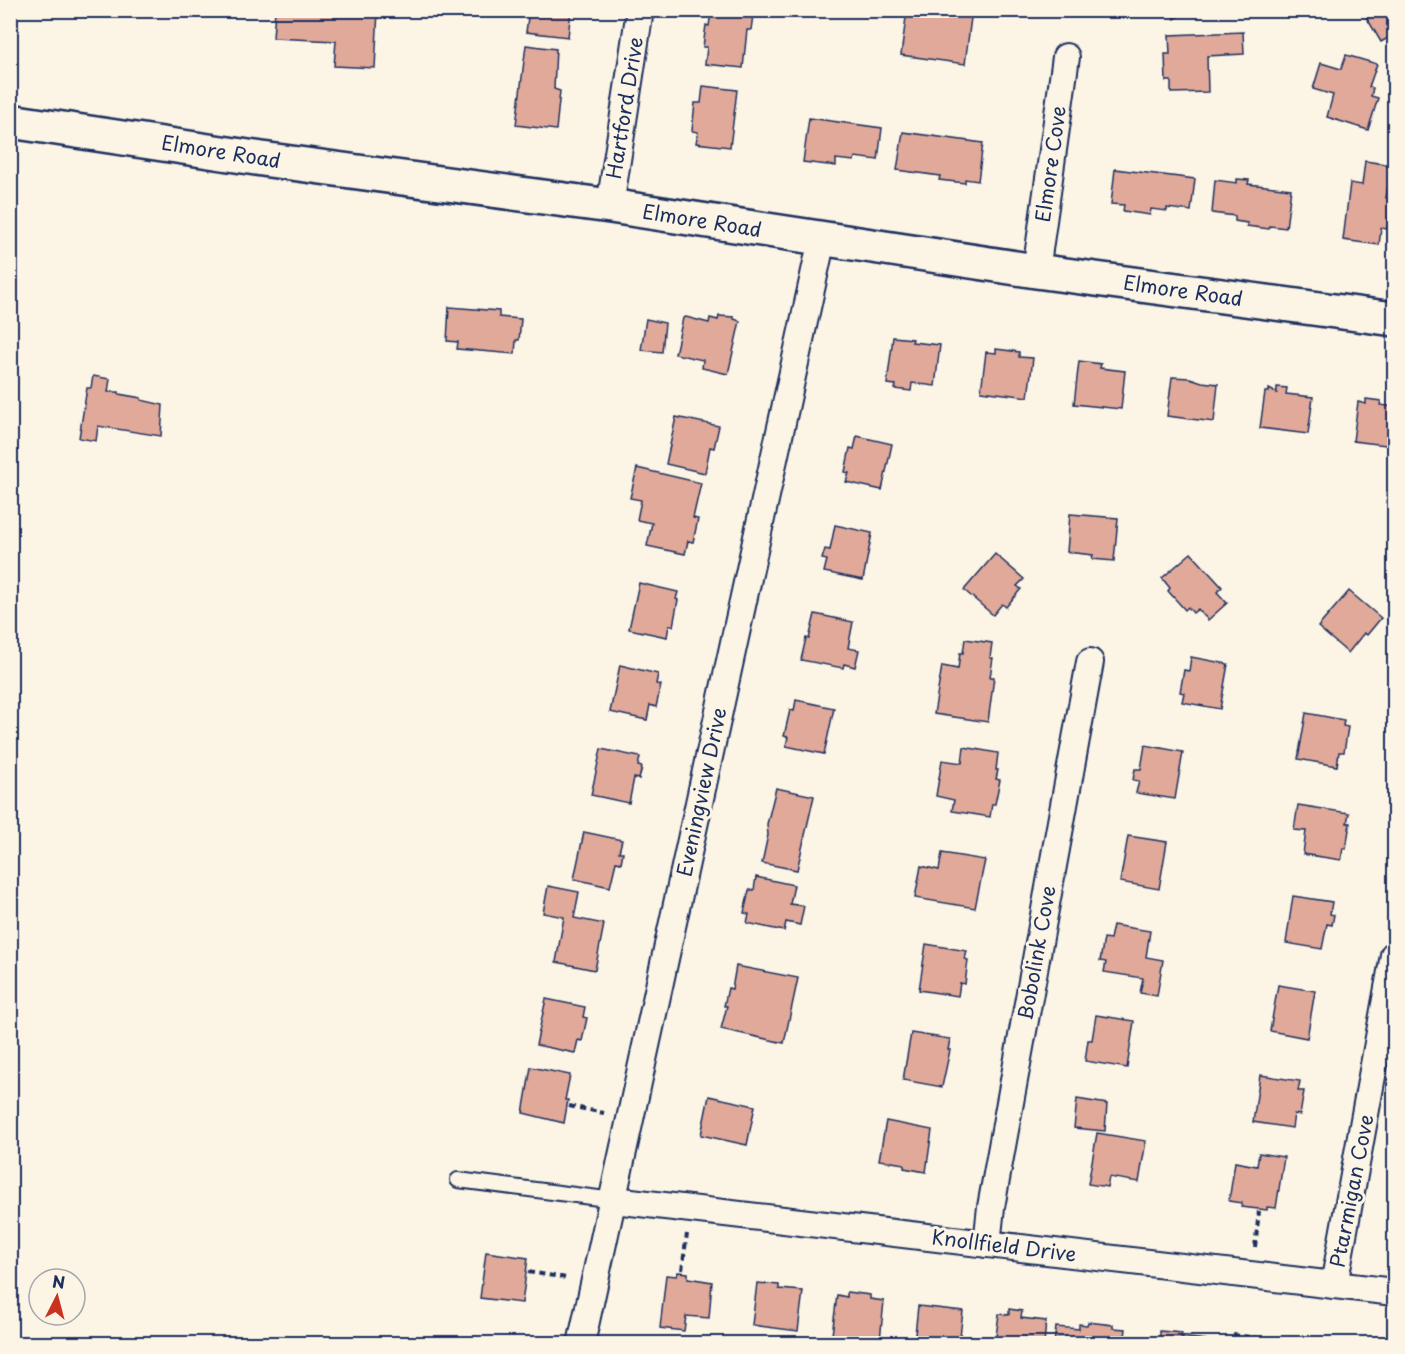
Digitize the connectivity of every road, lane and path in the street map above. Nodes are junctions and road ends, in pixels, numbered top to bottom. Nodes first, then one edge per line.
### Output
1 (640, 10) edge
2 (1066, 57) dead end
3 (10, 121) edge
4 (610, 206) junction
5 (822, 239) junction
6 (1036, 271) junction
7 (1395, 319) edge
8 (1090, 662) dead end
9 (1395, 955) edge
10 (569, 1106) dead end
11 (604, 1113) dead end
12 (458, 1180) dead end
13 (614, 1200) junction
14 (1259, 1211) dead end
15 (687, 1234) dead end
16 (987, 1244) junction
17 (1255, 1247) dead end
18 (682, 1270) dead end
19 (528, 1272) dead end
20 (567, 1278) dead end
21 (1334, 1285) junction
22 (1395, 1292) edge
23 (1233, 1335) dead end
24 (1257, 1338) dead end
25 (582, 1344) edge

1 - 4 street, Hartford Drive
2 - 6 street, Elmore Cove
3 - 4 street, Elmore Road
4 - 5 street, Elmore Road
5 - 6 street, Elmore Road
5 - 13 street, Eveningview Drive
6 - 7 street, Elmore Road
8 - 16 street, Bobolink Cove
9 - 21 street, Ptarmigan Cove
10 - 11 path
12 - 13 lane
13 - 16 street, Knollfield Drive
13 - 25 street, Eveningview Drive
14 - 17 path
15 - 18 path
16 - 21 street, Knollfield Drive
19 - 20 path
21 - 22 street, Knollfield Drive
23 - 24 path

